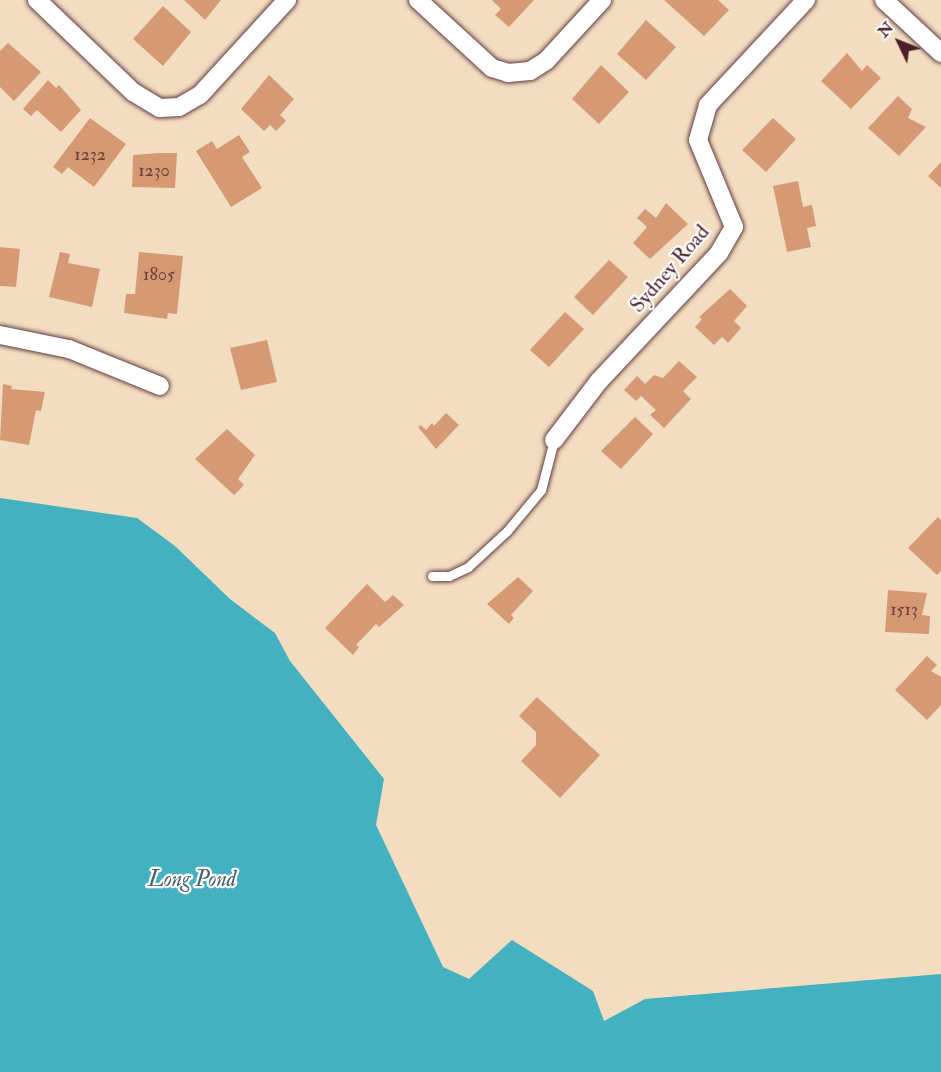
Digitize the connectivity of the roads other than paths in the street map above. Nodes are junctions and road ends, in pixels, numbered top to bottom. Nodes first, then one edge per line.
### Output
1 (37, 0) edge
2 (287, 0) edge
3 (418, 0) edge
4 (602, 0) edge
5 (806, 0) edge
6 (884, 0) edge
7 (941, 53) edge
8 (0, 335) edge
9 (160, 386) dead end
10 (554, 440) joint
11 (432, 576) dead end

1 - 2 street
3 - 4 street
5 - 10 street, Sydney Road
6 - 7 street
8 - 9 street
10 - 11 lane

